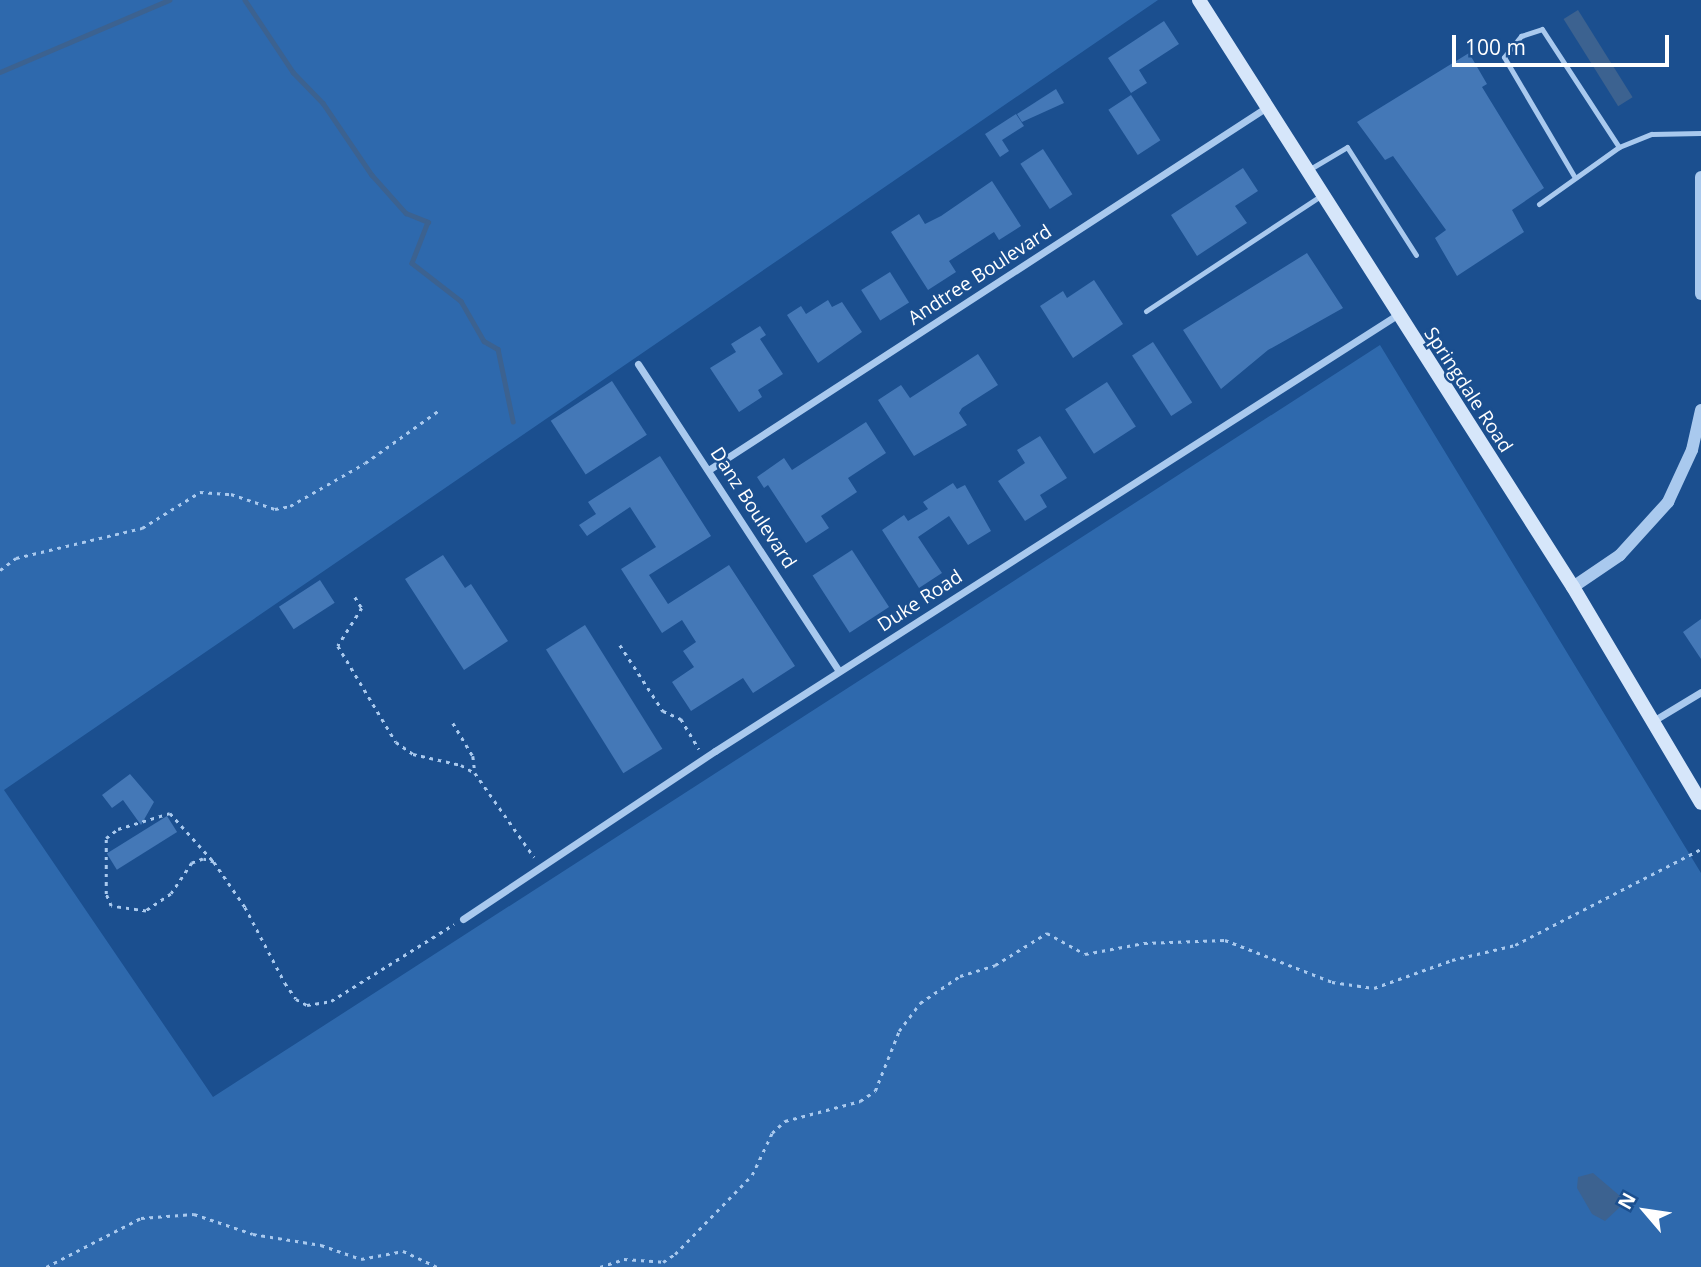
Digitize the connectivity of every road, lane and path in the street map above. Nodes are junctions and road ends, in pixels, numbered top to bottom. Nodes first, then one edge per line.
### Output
1 (1199, 0) edge
2 (1268, 107) junction
3 (1701, 133) edge
4 (1619, 147) junction
5 (1308, 171) junction
6 (1574, 176) junction
7 (1701, 177) edge
8 (1322, 195) junction
9 (1539, 204) dead end
10 (1416, 255) dead end
11 (1701, 294) edge
12 (1146, 311) dead end
13 (1397, 315) junction
14 (638, 364) dead end
15 (438, 411) dead end
16 (1701, 411) edge
17 (710, 469) junction
18 (0, 570) edge
19 (1573, 587) junction
20 (355, 597) dead end
21 (620, 645) dead end
22 (839, 671) junction
23 (1701, 692) edge
24 (1653, 721) junction
25 (453, 723) dead end
26 (704, 758) junction
27 (475, 773) junction
28 (1701, 803) edge
29 (1701, 849) edge
30 (214, 862) junction
31 (544, 867) junction
32 (463, 919) joint
33 (46, 1267) edge
34 (438, 1267) edge
35 (600, 1267) edge

1 - 2 main road, Springdale Road
2 - 5 main road, Springdale Road
2 - 17 street, Andtree Boulevard
3 - 4 lane
4 - 6 lane
4 - 6 lane
5 - 8 main road, Springdale Road
5 - 10 lane
6 - 9 lane
7 - 11 street
8 - 12 lane
8 - 13 main road, Springdale Road
13 - 19 main road, Springdale Road
13 - 22 street, Duke Road
14 - 17 street, Danz Boulevard
15 - 18 path
16 - 19 street
17 - 22 street, Danz Boulevard
19 - 24 main road, Springdale Road
20 - 27 path
21 - 26 path
22 - 26 street, Duke Road
23 - 24 street
24 - 28 main road, Springdale Road
25 - 27 path
26 - 31 street, Duke Road
27 - 31 path
29 - 35 path
30 - 30 path
30 - 32 path
31 - 32 street, Duke Road
33 - 34 path

